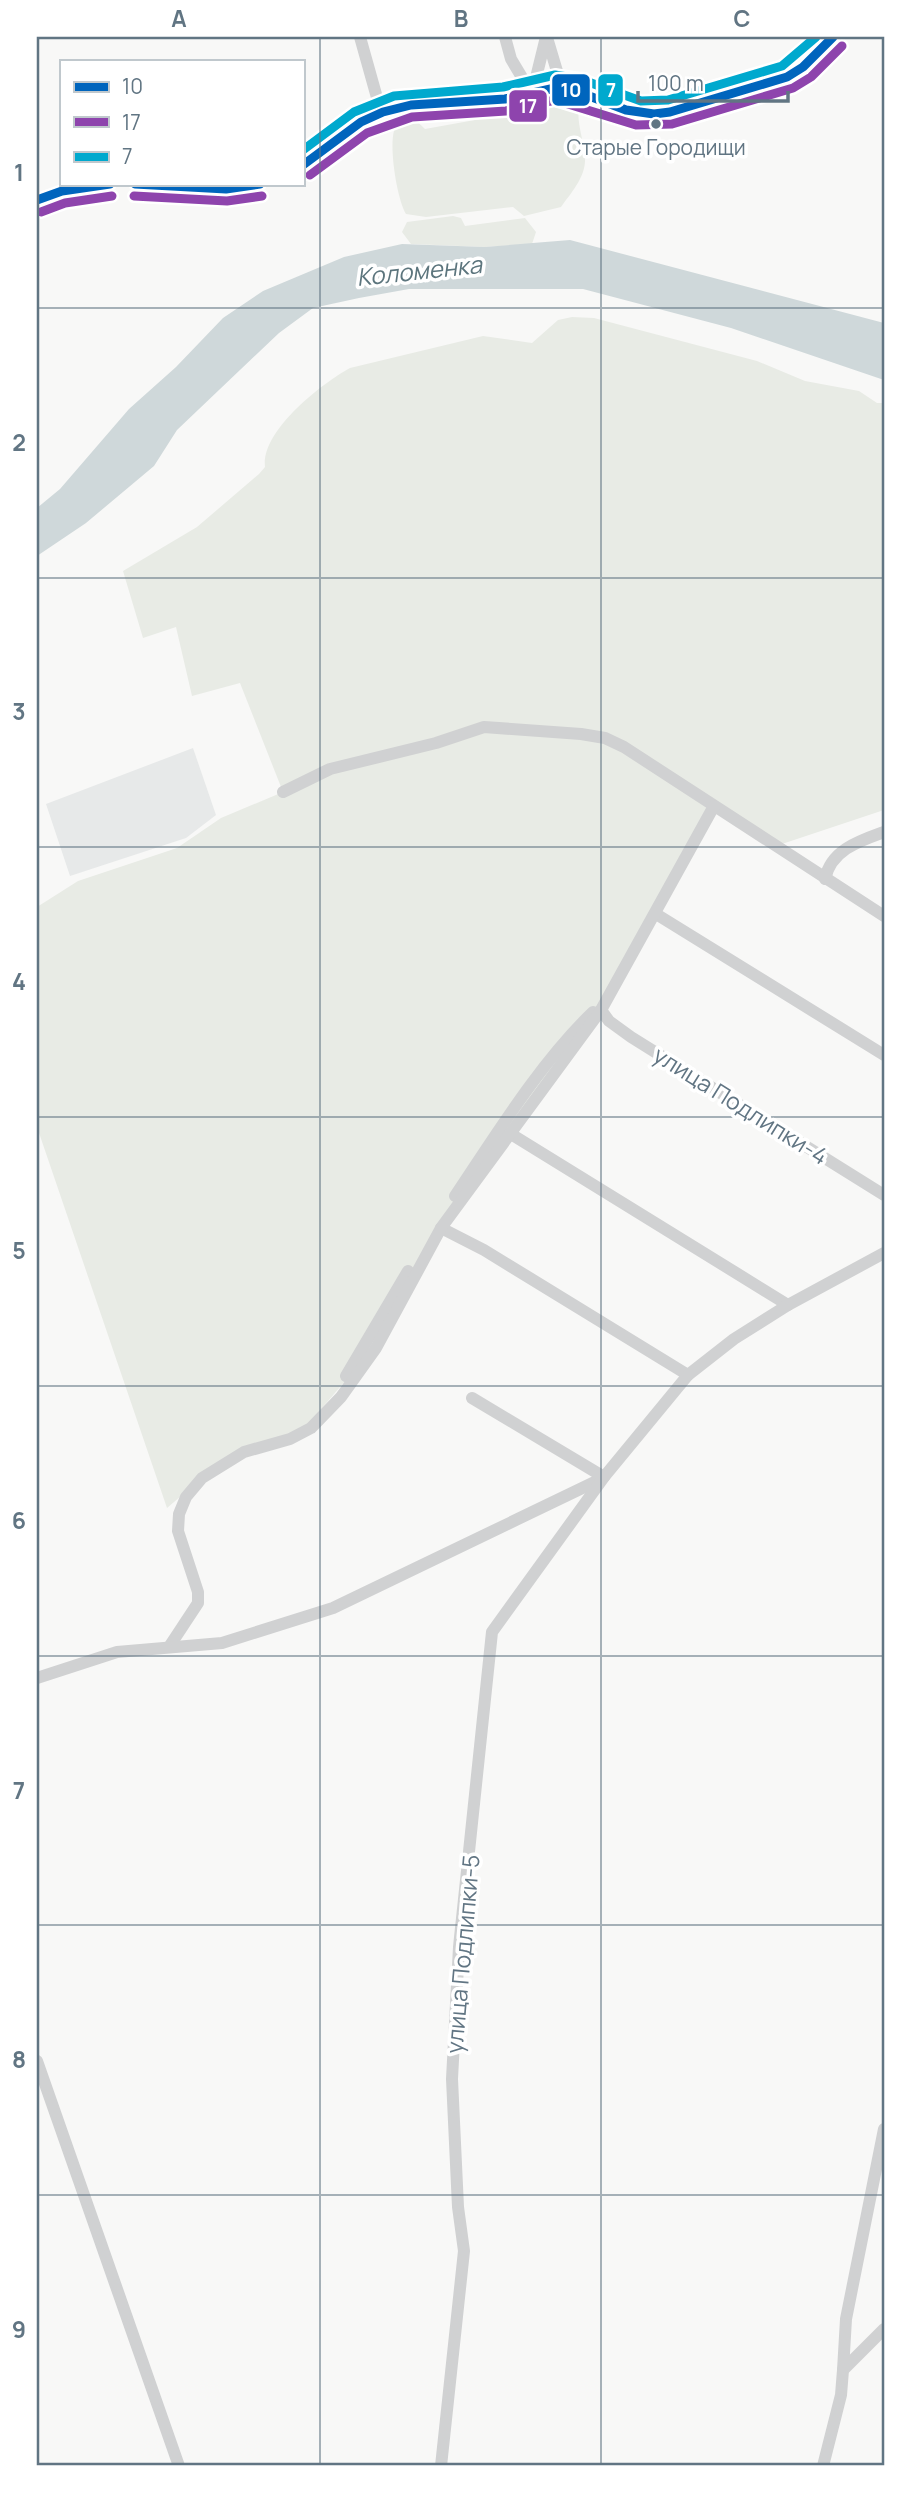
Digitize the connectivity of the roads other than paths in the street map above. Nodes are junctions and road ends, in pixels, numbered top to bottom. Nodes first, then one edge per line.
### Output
1 (359, 37) edge
2 (505, 37) edge
3 (547, 37) edge
4 (832, 37) edge
5 (562, 88) junction
6 (532, 94) junction
7 (381, 112) junction
8 (304, 164) edge
9 (96, 186) edge
10 (171, 186) edge
11 (246, 186) edge
12 (37, 200) edge
13 (284, 792) dead end
14 (714, 806) junction
15 (884, 832) edge
16 (825, 879) junction
17 (656, 914) junction
18 (884, 916) edge
19 (604, 1004) junction
20 (884, 1055) edge
21 (510, 1134) junction
22 (884, 1195) edge
23 (441, 1228) junction
24 (884, 1253) edge
25 (788, 1305) junction
26 (688, 1375) junction
27 (471, 1398) dead end
28 (311, 1428) junction
29 (604, 1477) junction
30 (169, 1647) junction
31 (37, 1678) edge
32 (38, 2068) edge
33 (884, 2129) edge
34 (884, 2329) edge
35 (843, 2370) junction
36 (179, 2466) edge
37 (441, 2466) edge
38 (823, 2466) edge

1 - 7 street
2 - 6 street
3 - 5 street
3 - 6 street
4 - 5 street
5 - 6 street
6 - 7 street
7 - 8 street
9 - 12 street
10 - 11 street
13 - 14 street
14 - 16 street
14 - 17 street
15 - 16 street
16 - 18 street
17 - 19 street
17 - 20 street
19 - 21 street
19 - 22 street, улица Подлипки-4
19 - 28 street
21 - 23 street
21 - 25 street
23 - 26 street
23 - 28 street
24 - 25 street
25 - 26 street
26 - 29 street
27 - 29 street
28 - 30 street
29 - 30 street
29 - 37 street, улица Подлипки-5
30 - 31 street
32 - 36 street
33 - 35 street
34 - 35 street
35 - 38 street

